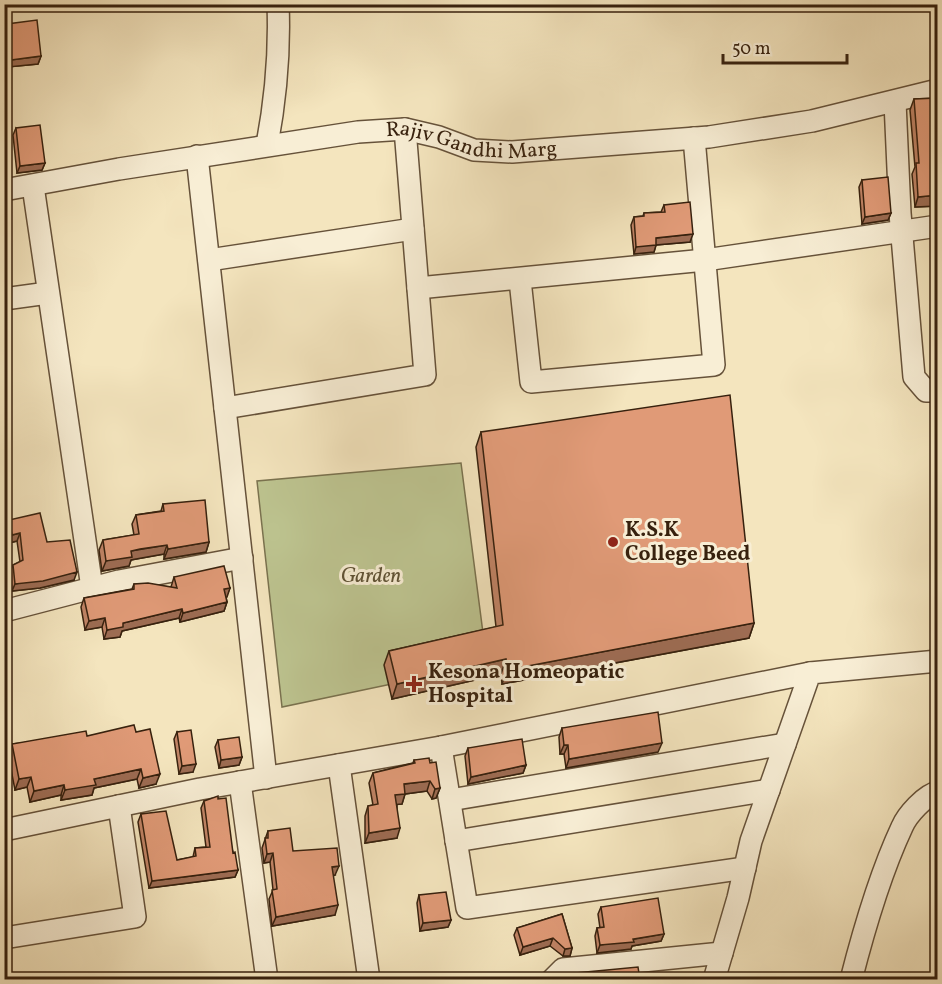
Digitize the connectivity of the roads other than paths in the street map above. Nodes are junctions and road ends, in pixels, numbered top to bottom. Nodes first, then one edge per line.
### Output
1 (278, 4) edge
2 (938, 90) edge
3 (895, 102) junction
4 (405, 129) junction
5 (694, 138) junction
6 (267, 145) junction
7 (197, 156) junction
8 (33, 186) junction
9 (4, 190) edge
10 (938, 226) edge
11 (413, 229) junction
12 (902, 230) junction
13 (209, 260) junction
14 (705, 260) junction
15 (520, 280) junction
16 (418, 288) junction
17 (48, 293) junction
18 (4, 299) edge
19 (938, 391) edge
20 (225, 408) junction
21 (242, 558) junction
22 (92, 588) junction
23 (4, 611) edge
24 (938, 661) edge
25 (810, 673) junction
26 (785, 744) junction
27 (441, 747) junction
28 (339, 765) junction
29 (266, 778) junction
30 (240, 782) junction
31 (769, 790) junction
32 (938, 792) edge
33 (450, 800) junction
34 (119, 806) junction
35 (4, 830) edge
36 (456, 841) junction
37 (745, 868) junction
38 (4, 938) edge
39 (722, 953) junction
40 (267, 980) edge
41 (369, 980) edge
42 (552, 980) edge
43 (714, 980) edge
44 (851, 980) edge

1 - 6 street
2 - 3 street, Rajiv Gandhi Marg
3 - 5 street, Rajiv Gandhi Marg
3 - 12 street
4 - 5 street, Rajiv Gandhi Marg
4 - 6 street, Rajiv Gandhi Marg
4 - 11 street
5 - 14 street
6 - 7 street, Rajiv Gandhi Marg
7 - 8 street, Rajiv Gandhi Marg
7 - 13 street
8 - 9 street, Rajiv Gandhi Marg
8 - 17 street
10 - 12 street
11 - 13 street
11 - 16 street
12 - 14 street
12 - 19 street
13 - 20 street
14 - 15 street
14 - 15 street
15 - 16 street
16 - 20 street
17 - 18 street
17 - 22 street
20 - 21 street
21 - 22 street
21 - 29 street
22 - 23 street
24 - 25 street
25 - 26 street
25 - 27 street
26 - 31 street
26 - 33 street
27 - 28 street
27 - 33 street
28 - 29 street
28 - 41 street
29 - 30 street
30 - 34 street
30 - 40 street
31 - 36 street
31 - 37 street
32 - 44 street
33 - 36 street
34 - 35 street
34 - 38 street
36 - 37 street
37 - 39 street
39 - 42 street
39 - 43 street

